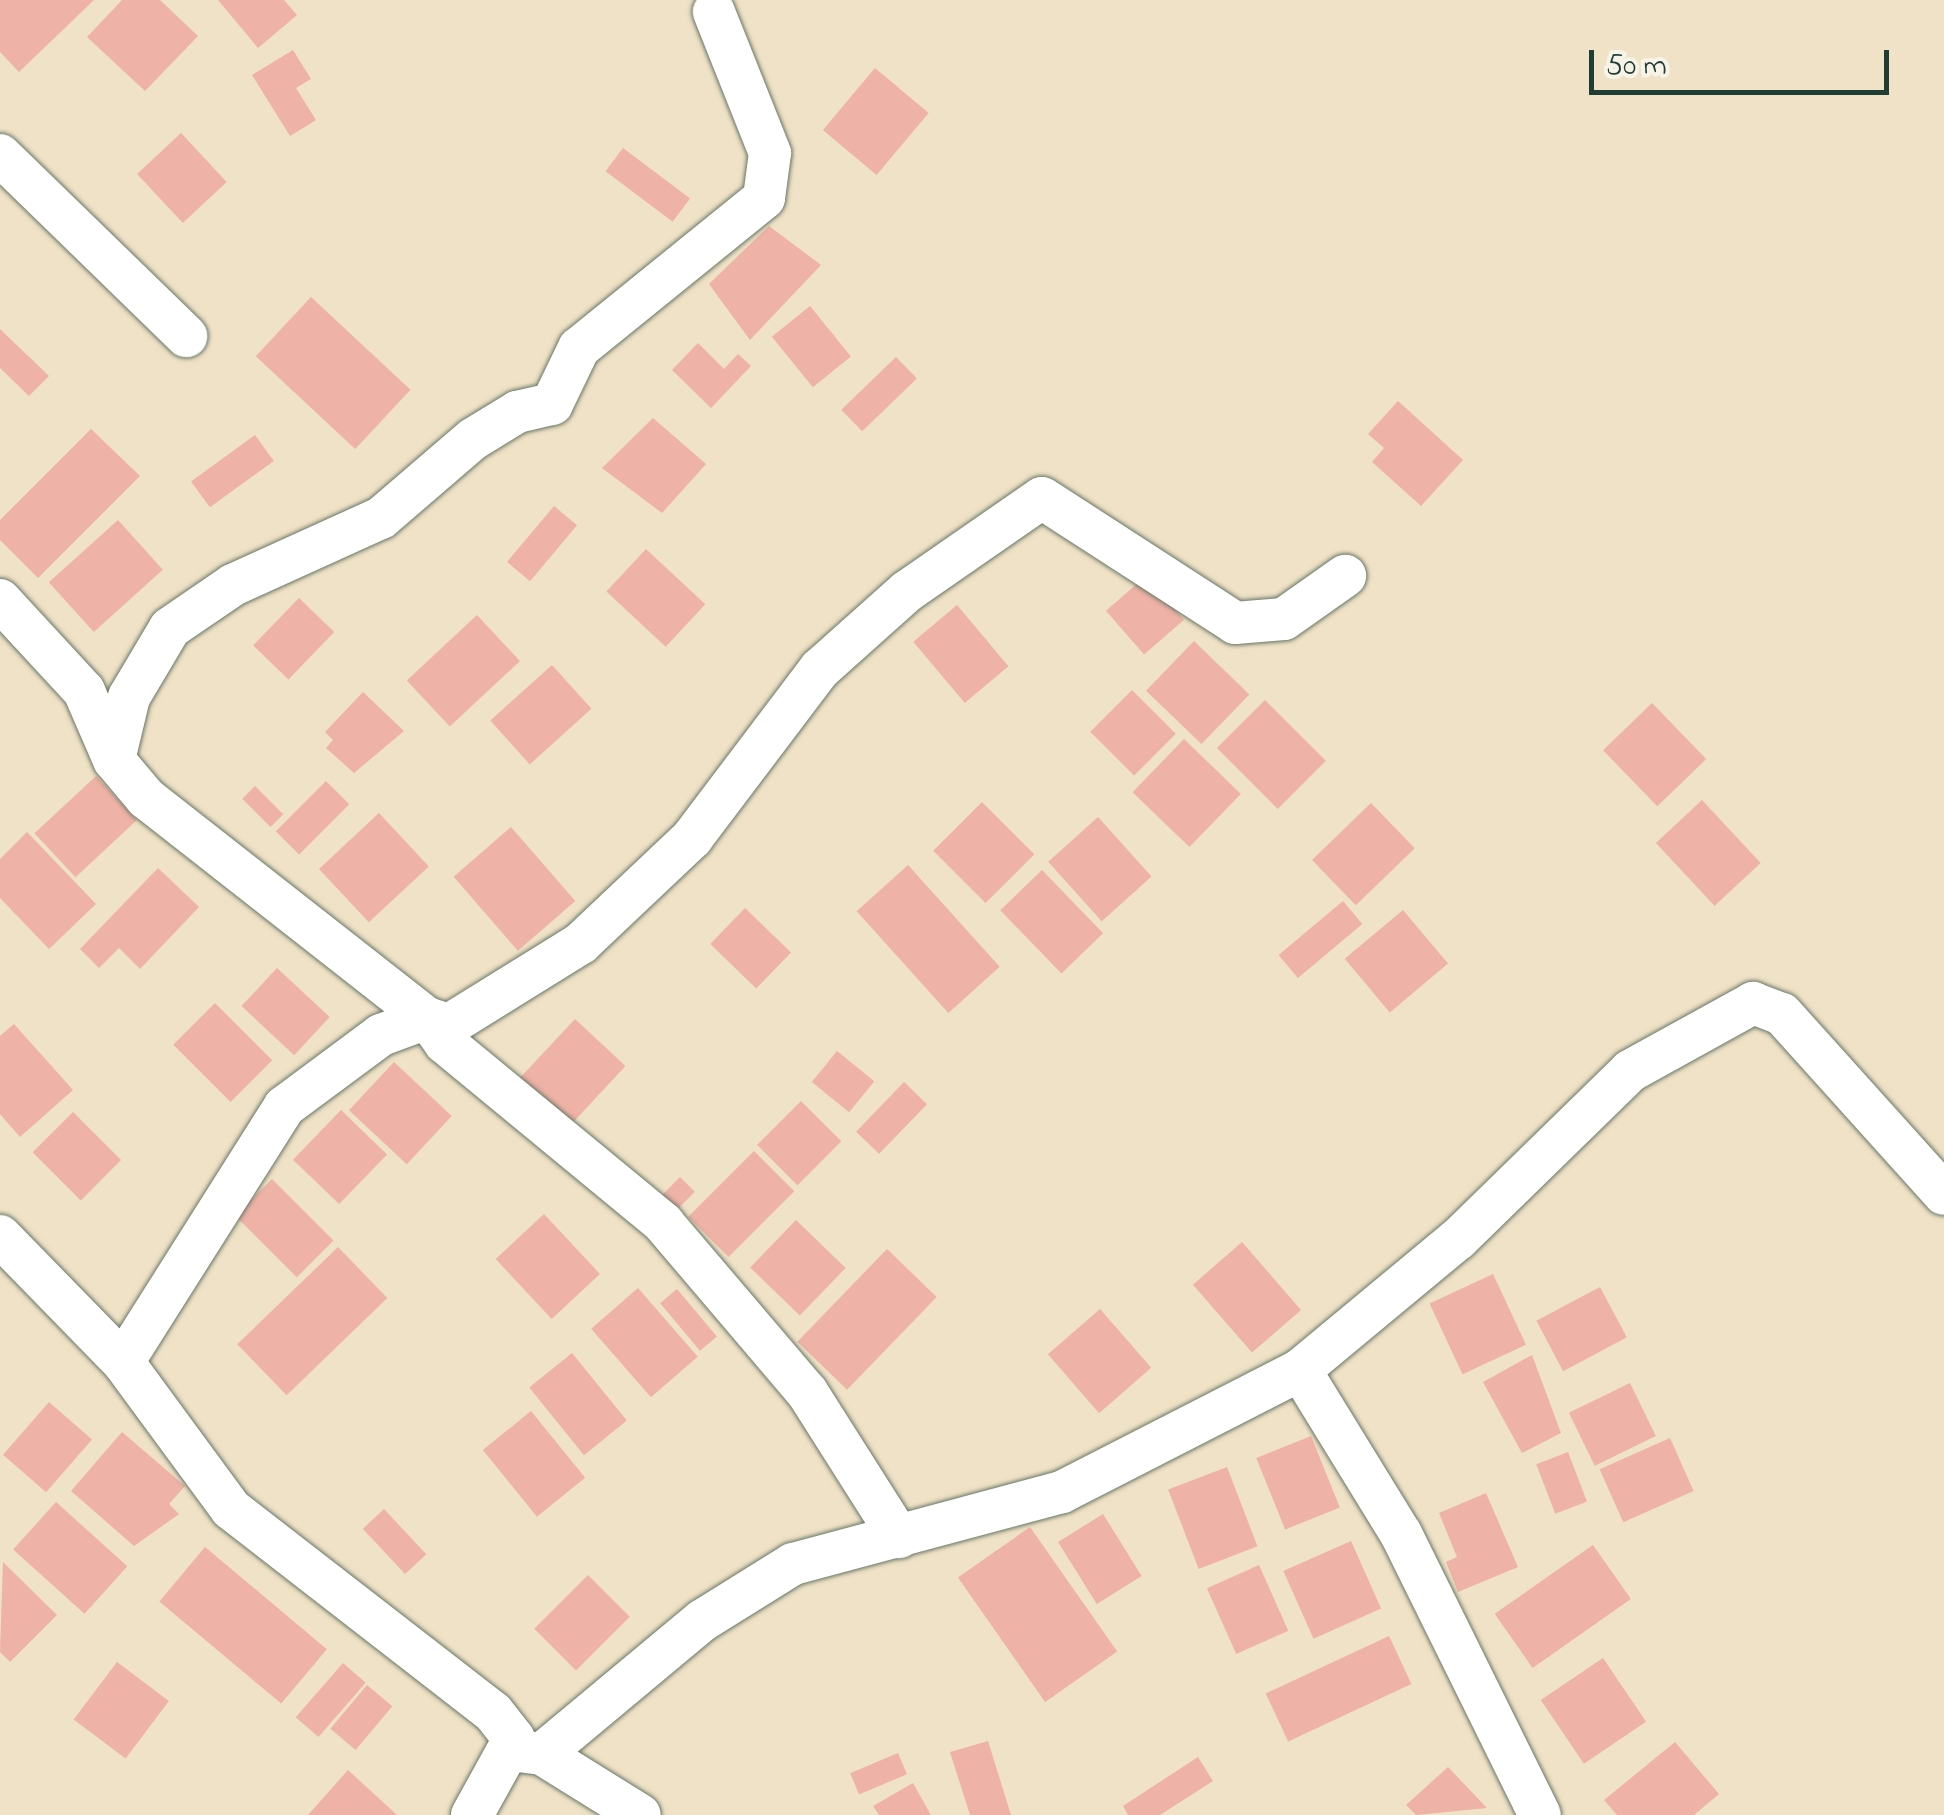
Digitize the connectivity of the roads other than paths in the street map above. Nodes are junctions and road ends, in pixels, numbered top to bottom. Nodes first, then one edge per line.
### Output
1 (714, 12) dead end
2 (0, 155) edge
3 (186, 336) dead end
4 (1345, 576) dead end
5 (0, 600) edge
6 (114, 760) junction
7 (427, 1018) junction
8 (1944, 1194) edge
9 (0, 1236) edge
10 (123, 1362) junction
11 (1300, 1370) junction
12 (900, 1537) junction
13 (526, 1752) junction
14 (472, 1815) edge
15 (640, 1815) edge
16 (1540, 1815) edge

1 - 6 street
2 - 3 street
4 - 7 street
5 - 6 street
6 - 7 street
7 - 10 street
7 - 12 street
8 - 11 street
9 - 10 street
10 - 13 street
11 - 12 street
11 - 16 street
12 - 13 street
13 - 14 street
13 - 15 street

